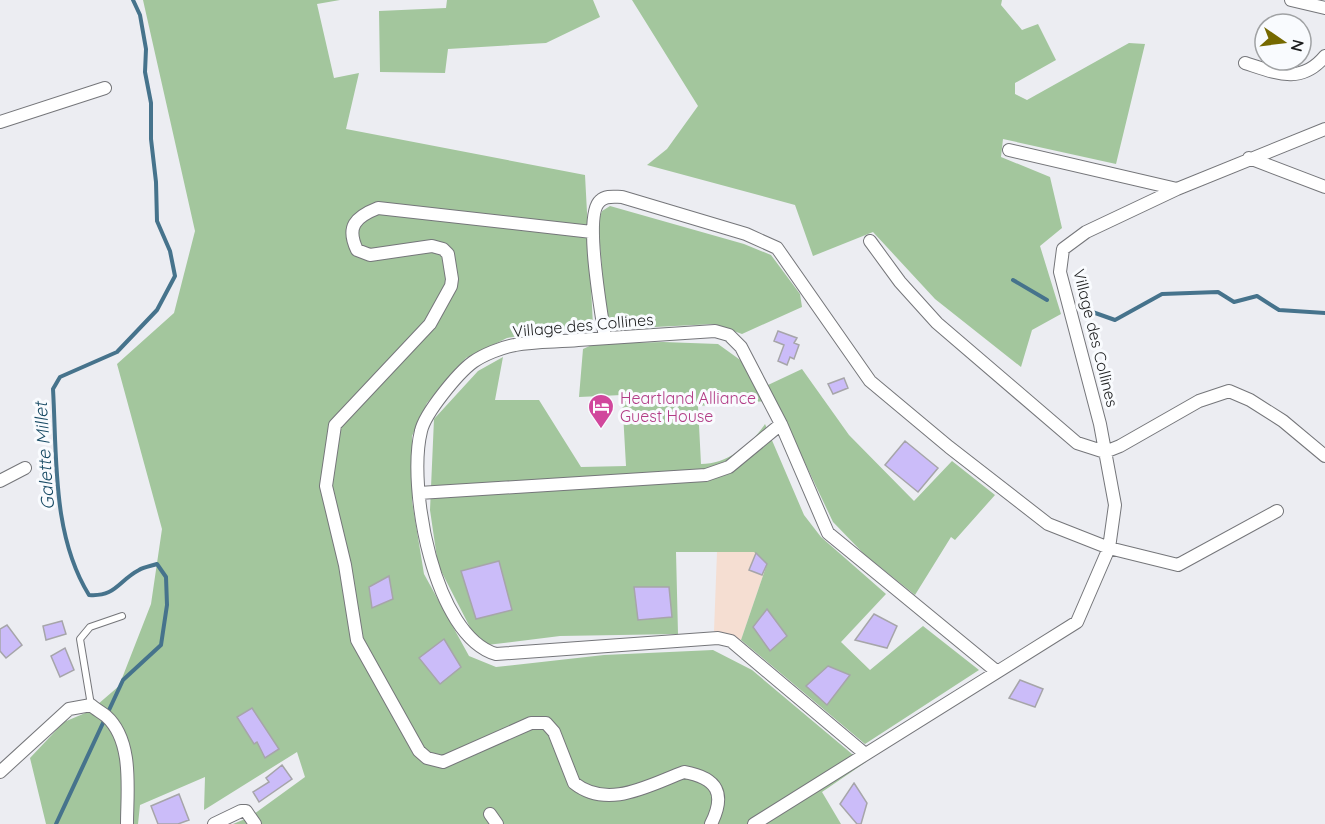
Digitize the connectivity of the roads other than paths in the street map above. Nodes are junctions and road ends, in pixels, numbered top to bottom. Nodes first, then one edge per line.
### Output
1 (1291, 0) edge
2 (1325, 8) edge
3 (1325, 56) edge
4 (1245, 63) dead end
5 (105, 88) dead end
6 (0, 122) edge
7 (1325, 129) edge
8 (1009, 150) dead end
9 (1249, 158) junction
10 (1325, 187) edge
11 (1177, 189) junction
12 (592, 232) junction
13 (870, 241) dead end
14 (605, 338) junction
15 (781, 424) junction
16 (1105, 452) junction
17 (1325, 456) edge
18 (24, 468) dead end
19 (0, 481) edge
20 (419, 493) junction
21 (1277, 511) dead end
22 (1109, 548) junction
23 (122, 616) dead end
24 (996, 671) junction
25 (91, 705) junction
26 (864, 753) junction
27 (0, 772) edge
28 (126, 824) edge
29 (213, 824) edge
30 (255, 824) edge
31 (711, 824) edge
32 (754, 824) edge

1 - 2 street
3 - 4 street
5 - 6 street
7 - 9 street, Village des Collines
8 - 11 street
9 - 10 street
9 - 11 street, Village des Collines
11 - 16 street, Village des Collines
12 - 14 street
12 - 22 street
12 - 31 street
13 - 16 street
14 - 15 street, Village des Collines
14 - 20 street, Village des Collines
15 - 20 street
15 - 24 street, Village des Collines
16 - 17 street
16 - 22 street, Village des Collines
18 - 19 street
20 - 26 street, Village des Collines
21 - 22 street
22 - 24 street, Village des Collines
23 - 25 lane
24 - 26 street, Village des Collines
25 - 27 street
25 - 28 street
26 - 32 street
29 - 30 street

